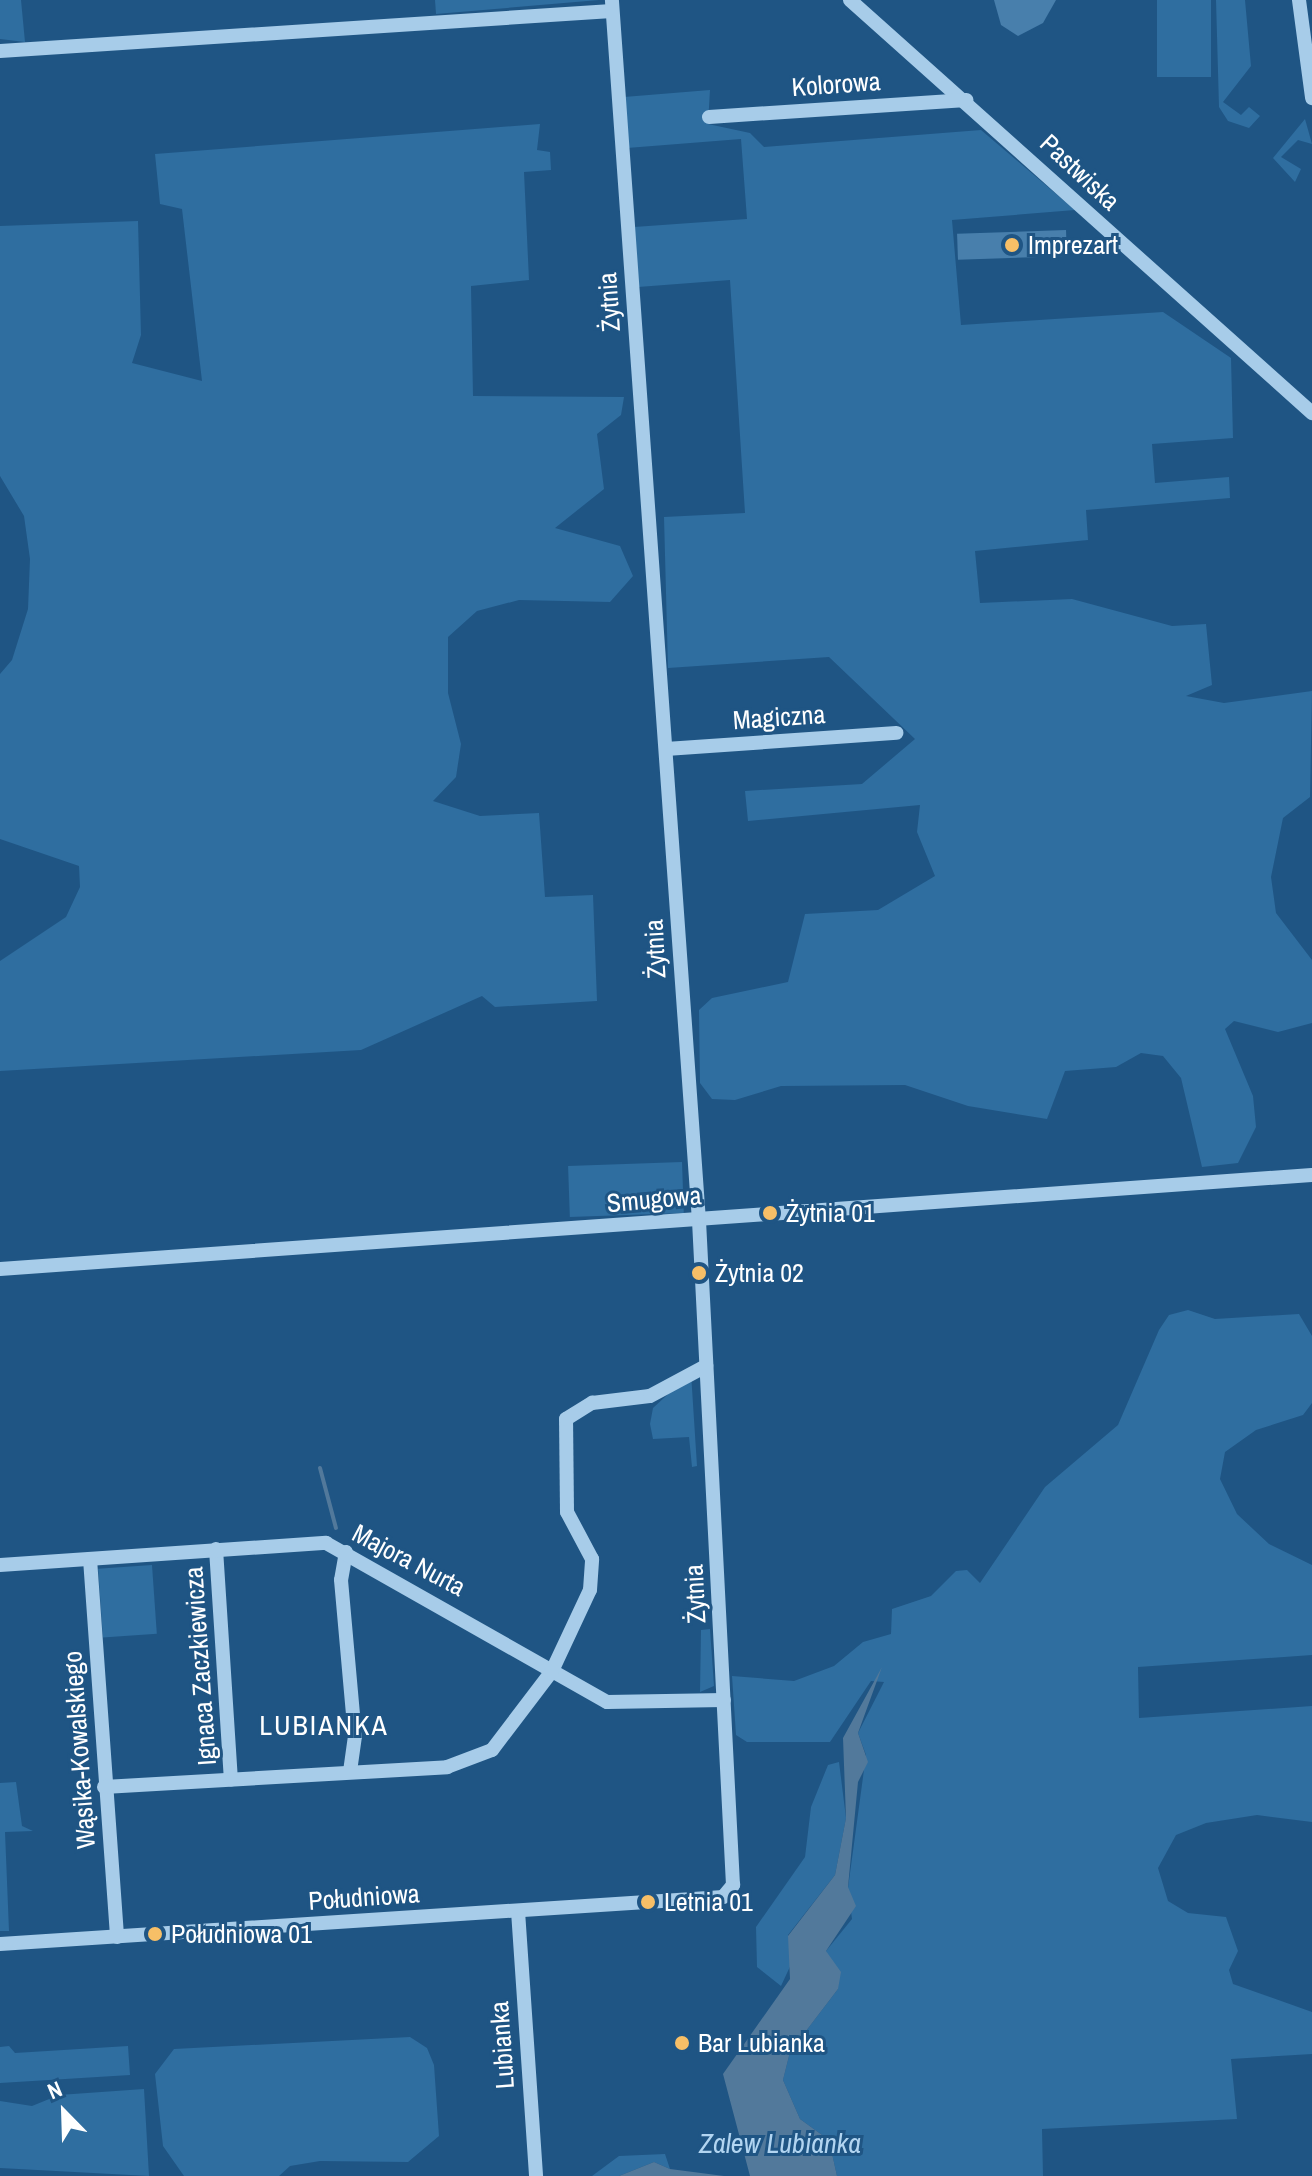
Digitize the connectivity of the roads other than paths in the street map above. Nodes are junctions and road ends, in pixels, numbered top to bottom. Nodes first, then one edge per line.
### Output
1 (850, 0) edge
2 (1299, 0) edge
3 (612, 6) edge
4 (1307, 38) edge
5 (0, 51) edge
6 (1312, 98) edge
7 (966, 100) junction
8 (709, 117) dead end
9 (1312, 413) edge
10 (896, 733) dead end
11 (666, 749) junction
12 (1312, 1175) edge
13 (699, 1221) junction
14 (0, 1269) edge
15 (706, 1366) junction
16 (216, 1549) junction
17 (346, 1552) junction
18 (90, 1559) junction
19 (0, 1565) edge
20 (552, 1671) junction
21 (724, 1700) junction
22 (350, 1772) junction
23 (231, 1780) junction
24 (104, 1787) junction
25 (730, 1893) joint
26 (518, 1911) junction
27 (117, 1937) junction
28 (0, 1944) edge
29 (536, 2176) edge

1 - 7 street, Pastwiska
2 - 4 street
3 - 5 street
3 - 11 street, Żytnia
4 - 6 street
7 - 8 street, Kolorowa
7 - 9 street, Pastwiska
10 - 11 street, Magiczna
11 - 13 street, Żytnia
12 - 13 street, Smugowa
13 - 14 street, Smugowa
13 - 15 street, Żytnia
15 - 20 street
15 - 21 street, Żytnia
16 - 17 street, Majora Nurta
16 - 18 street, Majora Nurta
16 - 23 street, Ignaca Zaczkiewicza
17 - 20 street, Majora Nurta
17 - 22 street
18 - 19 street, Majora Nurta
18 - 24 street, Wąsika-Kowalskiego
20 - 21 street, Majora Nurta
20 - 22 street
21 - 25 street, Żytnia
22 - 23 street
23 - 24 street
24 - 27 street, Wąsika-Kowalskiego
25 - 26 street, Południowa
26 - 27 street, Południowa
26 - 29 street, Lubianka
27 - 28 street, Południowa

